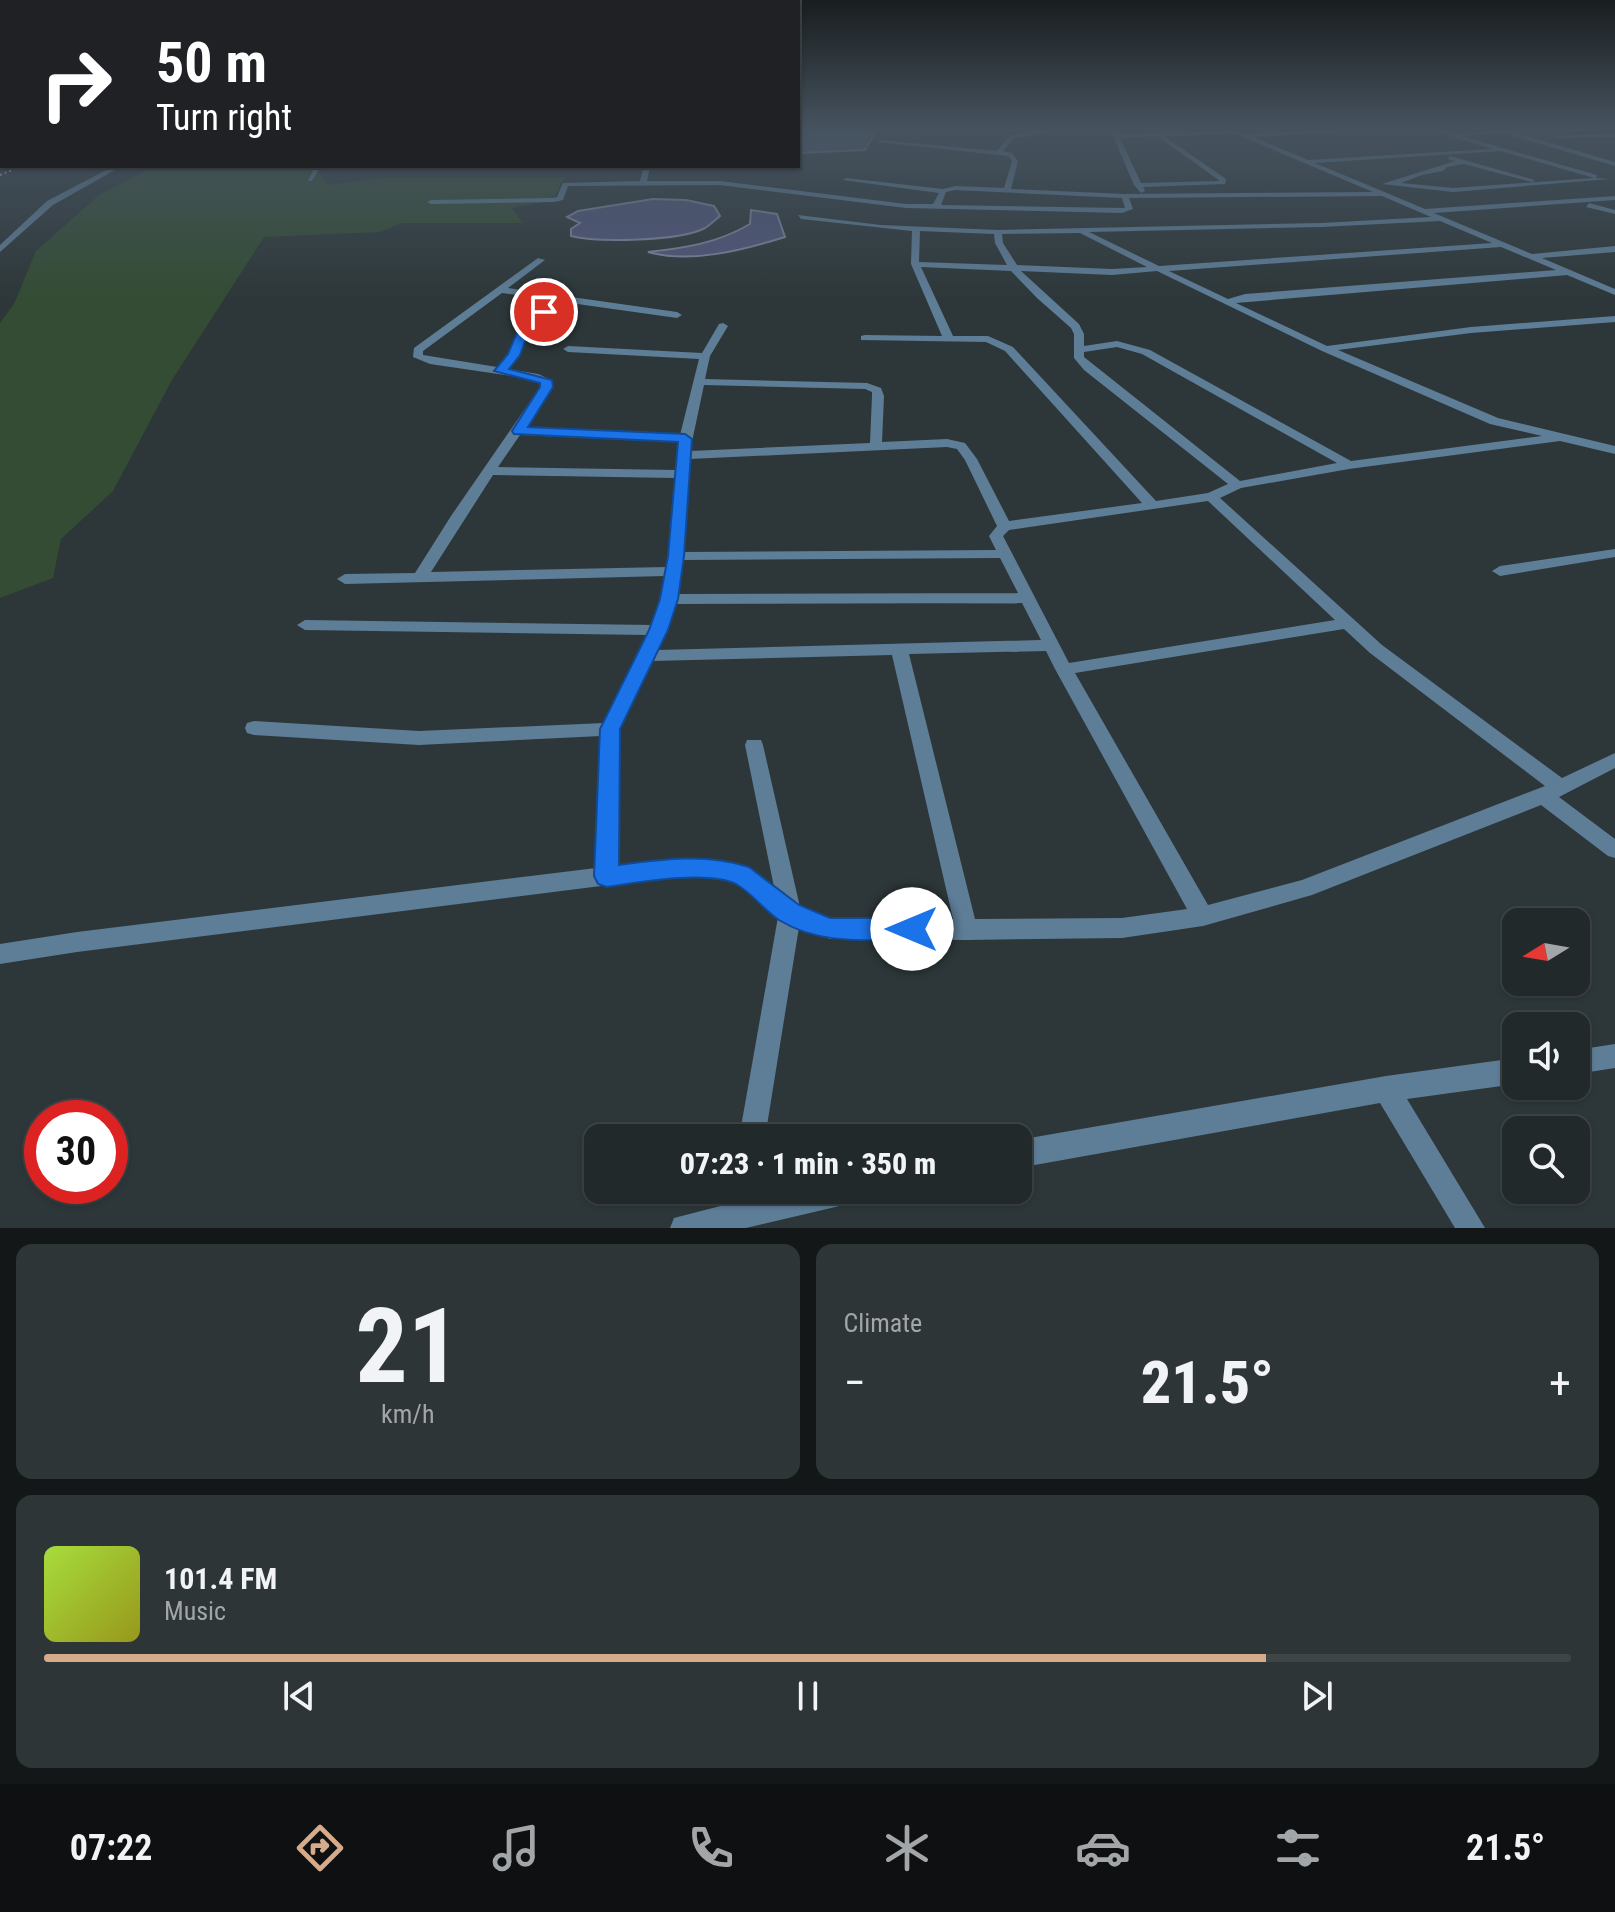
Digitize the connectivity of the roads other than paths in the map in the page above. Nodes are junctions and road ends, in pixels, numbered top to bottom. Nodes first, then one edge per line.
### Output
1 (81, 186) edge
2 (564, 186) edge
3 (755, 186) edge
4 (902, 186) edge
5 (1008, 186) edge
6 (1138, 186) edge
7 (1364, 186) edge
8 (1411, 186) edge
9 (1511, 186) edge
10 (1555, 186) edge
11 (943, 191) junction
12 (1007, 191) junction
13 (1040, 193) junction
14 (1381, 194) junction
15 (1125, 196) junction
16 (1144, 196) junction
17 (1615, 198) edge
18 (1599, 199) junction
19 (1575, 201) junction
20 (431, 202) dead end
21 (883, 205) junction
22 (936, 207) junction
23 (977, 209) junction
24 (1039, 211) junction
25 (1418, 211) junction
26 (1615, 212) edge
27 (801, 217) dead end
28 (1438, 219) junction
29 (865, 225) junction
30 (916, 229) junction
31 (982, 232) junction
32 (998, 232) junction
33 (1082, 232) junction
34 (1499, 245) junction
35 (0, 249) edge
36 (1615, 249) edge
37 (1529, 256) junction
38 (541, 260) dead end
39 (915, 264) junction
40 (1157, 269) junction
41 (1016, 270) junction
42 (1568, 272) junction
43 (1615, 277) edge
44 (1588, 280) junction
45 (500, 290) junction
46 (1615, 292) edge
47 (560, 299) junction
48 (1227, 302) junction
49 (677, 315) dead end
50 (1615, 319) edge
51 (723, 326) dead end
52 (865, 338) dead end
53 (949, 339) junction
54 (568, 349) dead end
55 (1326, 349) junction
56 (1077, 350) junction
57 (705, 356) junction
58 (500, 371) junction
59 (699, 382) junction
60 (519, 431) junction
61 (1556, 438) junction
62 (876, 445) junction
63 (685, 447) junction
64 (1615, 450) edge
65 (1349, 465) junction
66 (489, 471) junction
67 (682, 474) junction
68 (1237, 485) junction
69 (1211, 497) junction
70 (1152, 505) junction
71 (1004, 526) junction
72 (1615, 553) edge
73 (1003, 554) junction
74 (675, 564) junction
75 (1500, 571) dead end
76 (421, 576) junction
77 (345, 579) dead end
78 (1026, 598) junction
79 (669, 599) junction
80 (1348, 623) junction
81 (305, 625) dead end
82 (659, 630) junction
83 (1053, 645) junction
84 (900, 652) junction
85 (645, 656) junction
86 (1064, 669) junction
87 (254, 728) dead end
88 (610, 729) junction
89 (754, 745) dead end
90 (1615, 760) edge
91 (1552, 792) junction
92 (1615, 850) edge
93 (607, 876) junction
94 (790, 913) junction
95 (1203, 916) junction
96 (967, 930) junction
97 (0, 954) edge
98 (1615, 1056) edge
99 (1590, 1060) edge
100 (1502, 1073) edge
101 (1386, 1089) junction
102 (754, 1124) edge
103 (1032, 1152) edge
104 (740, 1204) edge
105 (685, 1228) edge
106 (1471, 1228) edge

1 - 35 street
2 - 20 street
3 - 21 street
4 - 11 street
5 - 12 street
6 - 16 street
7 - 14 street
8 - 9 street
10 - 18 street
11 - 12 street
11 - 22 street
12 - 13 street
13 - 15 street
13 - 24 street
14 - 16 street
14 - 25 street
15 - 16 street
15 - 24 street
17 - 18 street
18 - 19 street
19 - 25 street
19 - 26 street
21 - 22 street
21 - 29 street
22 - 23 street
23 - 24 street
23 - 31 street
25 - 28 street
27 - 29 street
28 - 33 street
28 - 34 street
29 - 30 street
30 - 31 street
30 - 39 street
31 - 32 street
32 - 33 street
32 - 41 street
33 - 40 street
34 - 37 street
34 - 40 street
36 - 37 street
37 - 42 street
38 - 45 street
39 - 41 street
39 - 53 street
40 - 41 street
40 - 48 street
41 - 56 street
42 - 44 street
42 - 48 street
43 - 44 street
44 - 46 street
45 - 47 street
45 - 58 street
47 - 49 street
47 - 58 street
48 - 55 street
50 - 55 street
51 - 57 street
52 - 53 street
53 - 70 street
54 - 57 street
55 - 61 street
56 - 65 street
56 - 68 street
57 - 59 street
58 - 60 street
59 - 62 street
59 - 63 street
60 - 63 street
60 - 66 street
61 - 64 street
61 - 65 street
62 - 63 street
62 - 71 street
63 - 67 street
65 - 68 street
66 - 67 street
66 - 76 street
67 - 74 street
68 - 69 street
69 - 70 street
69 - 80 street
70 - 71 street
71 - 73 street
72 - 75 street
73 - 74 street
73 - 78 street
74 - 76 street
74 - 79 street
76 - 77 street
78 - 79 street
78 - 83 street
79 - 82 street
80 - 86 street
80 - 91 street
81 - 82 street
82 - 85 street
83 - 84 street
83 - 86 street
84 - 85 street
84 - 96 street
85 - 88 street
86 - 95 street
87 - 88 street
88 - 93 street
89 - 94 street
90 - 91 street
91 - 92 street
91 - 95 street
93 - 94 street
93 - 97 street
94 - 96 street
94 - 102 street
95 - 96 street
98 - 99 street
100 - 101 street
101 - 103 street
101 - 106 street
104 - 105 street

